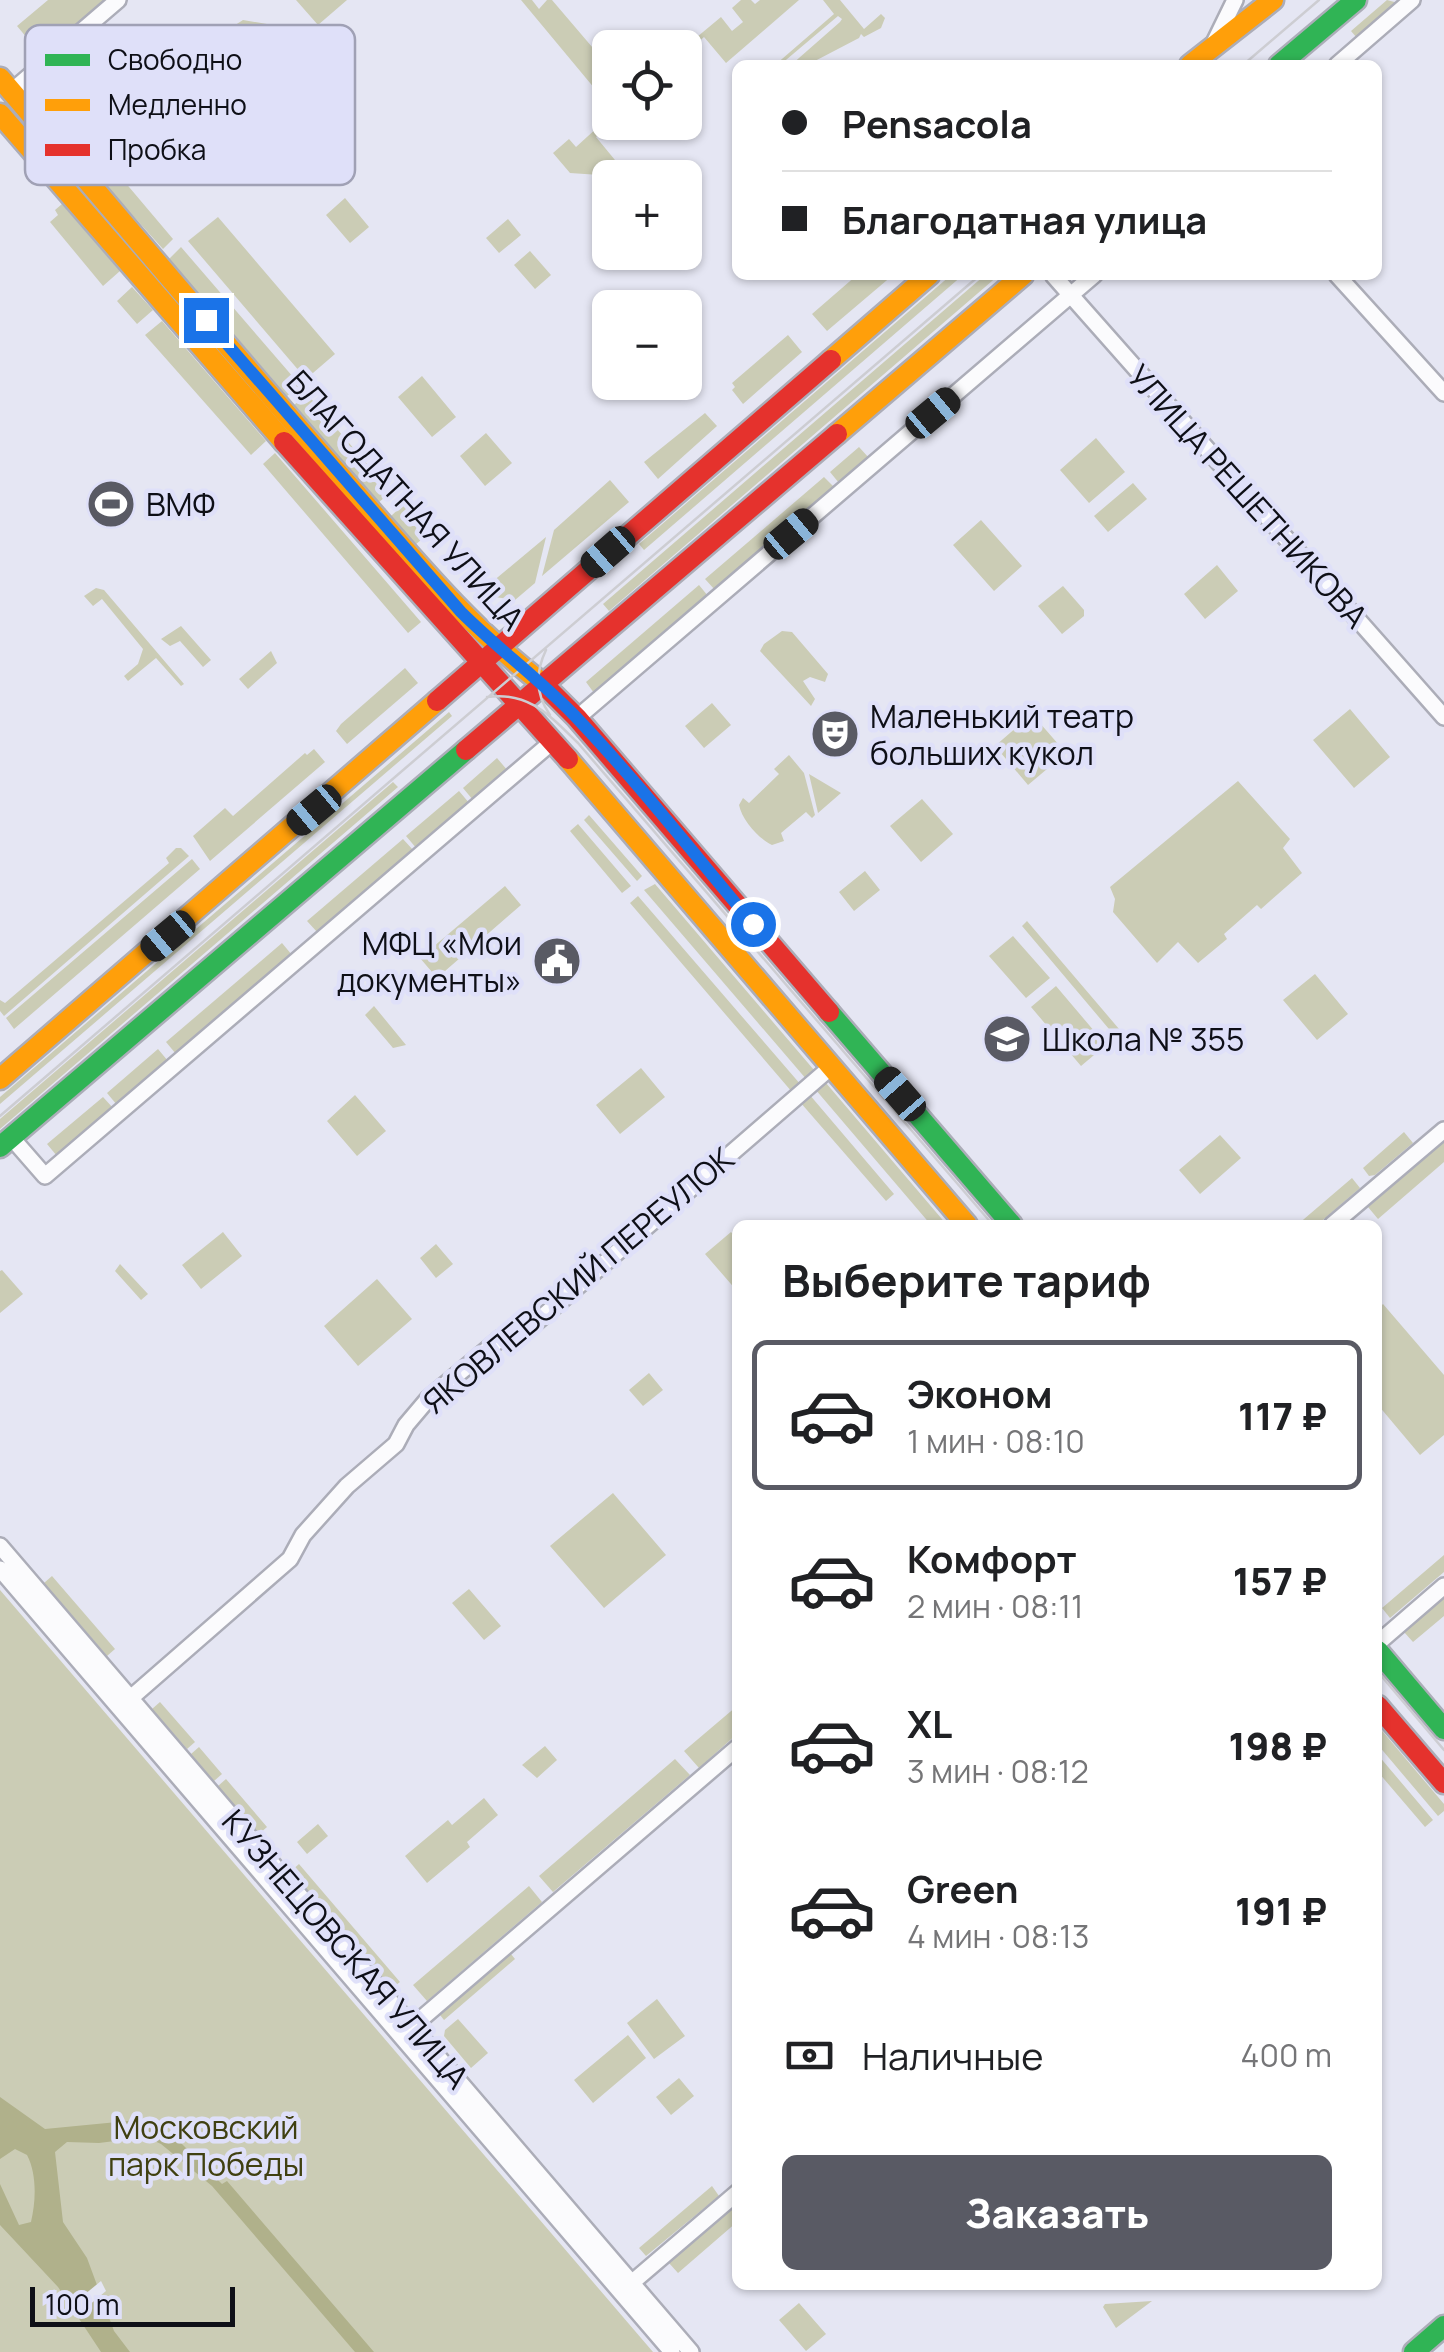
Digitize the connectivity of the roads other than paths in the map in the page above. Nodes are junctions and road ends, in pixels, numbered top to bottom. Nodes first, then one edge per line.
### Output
1 (118, 0) edge
2 (1235, 0) edge
3 (1273, 0) edge
4 (1356, 0) edge
5 (1412, 0) edge
6 (86, 25) edge
7 (1211, 48) junction
8 (1196, 60) edge
9 (1285, 60) edge
10 (1343, 60) edge
11 (25, 73) edge
12 (4, 90) edge
13 (0, 114) edge
14 (25, 114) edge
15 (25, 143) edge
16 (61, 185) edge
17 (87, 185) edge
18 (924, 280) edge
19 (1017, 280) edge
20 (1057, 280) edge
21 (1088, 280) edge
22 (1342, 280) edge
23 (1070, 296) junction
24 (1444, 393) edge
25 (490, 656) junction
26 (545, 686) junction
27 (520, 706) junction
28 (1444, 717) edge
29 (577, 718) junction
30 (552, 742) junction
31 (831, 1068) junction
32 (0, 1080) edge
33 (1444, 1130) edge
34 (6, 1142) edge
35 (962, 1166) junction
36 (936, 1188) junction
37 (963, 1220) edge
38 (1008, 1220) edge
39 (1338, 1220) edge
40 (0, 1546) edge
41 (0, 1570) edge
42 (1444, 1586) edge
43 (1382, 1640) edge
44 (1382, 1656) edge
45 (125, 1703) junction
46 (1382, 1711) edge
47 (1444, 1729) edge
48 (732, 1752) edge
49 (1444, 1784) edge
50 (407, 2032) junction
51 (732, 2197) edge
52 (626, 2287) junction
53 (1444, 2326) edge
54 (672, 2352) edge
55 (692, 2352) edge
56 (1414, 2352) edge

1 - 6 street
2 - 7 street
3 - 7 main road
4 - 9 main road
5 - 10 street
7 - 8 main road
11 - 12 street
12 - 14 main road, БЛАГОДАТНАЯ УЛИЦА
13 - 15 main road, БЛАГОДАТНАЯ УЛИЦА
16 - 25 main road, БЛАГОДАТНАЯ УЛИЦА
17 - 25 main road, БЛАГОДАТНАЯ УЛИЦА
18 - 25 main road
19 - 26 main road
20 - 23 street, УЛИЦА РЕШЕТНИКОВА
21 - 23 street
22 - 24 street
23 - 28 street, УЛИЦА РЕШЕТНИКОВА
23 - 29 street
25 - 26 main road, БЛАГОДАТНАЯ УЛИЦА
25 - 27 main road, БЛАГОДАТНАЯ УЛИЦА
25 - 32 main road
26 - 27 main road
26 - 29 main road, БЛАГОДАТНАЯ УЛИЦА
27 - 30 main road, БЛАГОДАТНАЯ УЛИЦА
27 - 34 main road
29 - 35 main road, БЛАГОДАТНАЯ УЛИЦА
30 - 31 main road, БЛАГОДАТНАЯ УЛИЦА
30 - 34 street
31 - 36 main road, БЛАГОДАТНАЯ УЛИЦА
31 - 45 street, ЯКОВЛЕВСКИЙ ПЕРЕУЛОК
33 - 39 street
35 - 36 main road
35 - 38 main road, БЛАГОДАТНАЯ УЛИЦА
36 - 37 main road, БЛАГОДАТНАЯ УЛИЦА
40 - 45 street, КУЗНЕЦОВСКАЯ УЛИЦА
41 - 45 street, КУЗНЕЦОВСКАЯ УЛИЦА
42 - 43 street
44 - 47 main road
45 - 50 street, КУЗНЕЦОВСКАЯ УЛИЦА
46 - 49 main road
48 - 50 street
50 - 52 street, КУЗНЕЦОВСКАЯ УЛИЦА
51 - 52 street
52 - 54 street, КУЗНЕЦОВСКАЯ УЛИЦА
52 - 55 street, КУЗНЕЦОВСКАЯ УЛИЦА
53 - 56 main road

